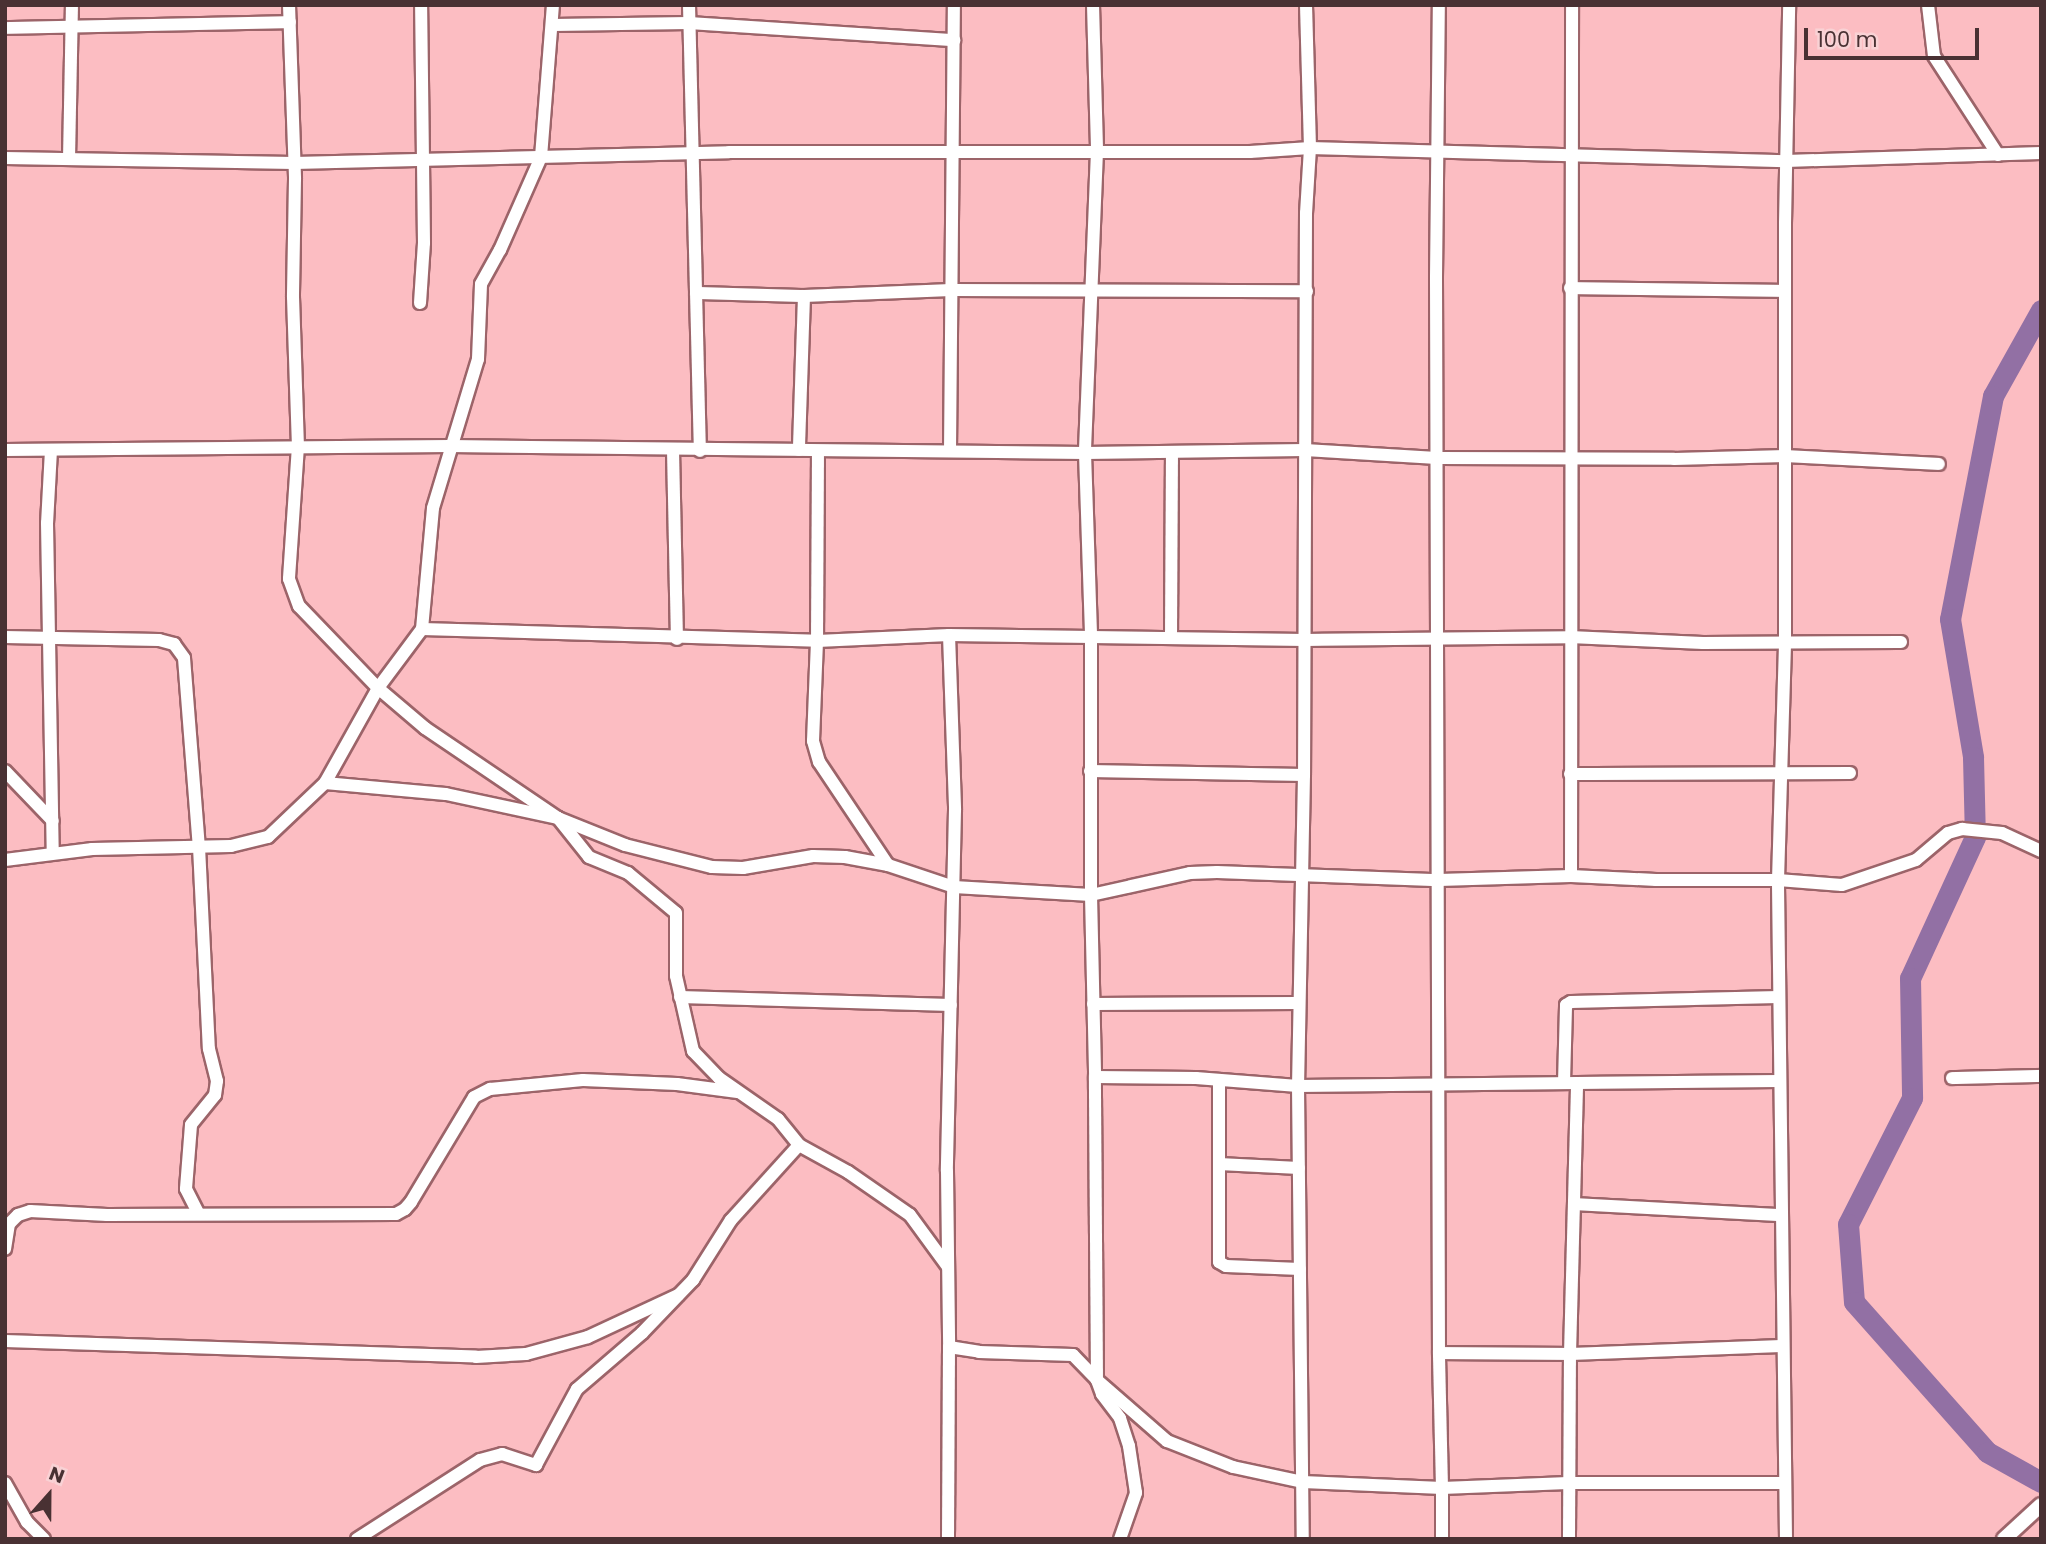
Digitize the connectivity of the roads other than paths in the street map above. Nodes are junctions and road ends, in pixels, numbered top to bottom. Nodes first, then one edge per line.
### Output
1 (72, 5) edge
2 (289, 5) edge
3 (421, 5) edge
4 (553, 5) edge
5 (689, 5) edge
6 (954, 5) edge
7 (1093, 5) edge
8 (1306, 5) edge
9 (1440, 5) edge
10 (1572, 5) edge
11 (1789, 5) edge
12 (1928, 5) edge
13 (290, 22) junction
14 (689, 23) junction
15 (554, 25) junction
16 (5, 28) edge
17 (71, 28) junction
18 (954, 40) junction
19 (1310, 148) junction
20 (951, 150) junction
21 (1097, 151) junction
22 (693, 153) junction
23 (1437, 153) junction
24 (2041, 153) edge
25 (1571, 154) junction
26 (1998, 155) junction
27 (541, 157) junction
28 (5, 158) edge
29 (69, 159) junction
30 (423, 160) junction
31 (1786, 161) junction
32 (294, 163) junction
33 (1570, 288) junction
34 (951, 290) junction
35 (1307, 291) junction
36 (1785, 291) junction
37 (1093, 292) junction
38 (696, 293) junction
39 (804, 296) junction
40 (420, 303) dead end
41 (298, 446) junction
42 (450, 446) junction
43 (5, 450) edge
44 (51, 450) junction
45 (673, 450) junction
46 (799, 450) junction
47 (1306, 450) junction
48 (700, 451) junction
49 (818, 451) junction
50 (950, 452) junction
51 (1172, 452) junction
52 (1084, 453) junction
53 (1786, 456) junction
54 (1437, 458) junction
55 (1570, 458) junction
56 (1939, 464) dead end
57 (422, 629) junction
58 (948, 635) junction
59 (50, 636) junction
60 (1091, 636) junction
61 (5, 637) edge
62 (1570, 637) junction
63 (1171, 638) junction
64 (677, 639) junction
65 (1436, 639) junction
66 (1305, 640) junction
67 (1785, 640) junction
68 (817, 641) junction
69 (1901, 642) dead end
70 (378, 688) junction
71 (5, 771) edge
72 (1090, 771) junction
73 (1782, 772) junction
74 (1570, 774) junction
75 (1850, 774) dead end
76 (1304, 775) junction
77 (325, 783) junction
78 (558, 818) junction
79 (52, 821) junction
80 (199, 847) junction
81 (2041, 851) edge
82 (53, 853) junction
83 (5, 860) edge
84 (888, 865) junction
85 (1571, 876) junction
86 (1301, 877) junction
87 (1439, 880) junction
88 (1779, 880) junction
89 (954, 887) junction
90 (1091, 895) junction
91 (680, 997) junction
92 (1779, 997) junction
93 (1299, 1003) junction
94 (1093, 1004) junction
95 (951, 1005) junction
96 (2041, 1076) edge
97 (1095, 1077) junction
98 (1952, 1078) dead end
99 (1219, 1080) junction
100 (1779, 1081) junction
101 (1570, 1083) junction
102 (1438, 1084) junction
103 (1298, 1086) junction
104 (737, 1092) junction
105 (799, 1145) junction
106 (1219, 1164) junction
107 (1299, 1168) junction
108 (1575, 1204) junction
109 (199, 1214) junction
110 (1781, 1215) junction
111 (6, 1233) edge
112 (5, 1249) edge
113 (948, 1268) junction
114 (1300, 1269) junction
115 (678, 1295) junction
116 (5, 1341) edge
117 (1782, 1346) junction
118 (949, 1347) junction
119 (1439, 1353) junction
120 (1570, 1354) junction
121 (1097, 1380) junction
122 (1303, 1482) junction
123 (5, 1483) edge
124 (1568, 1483) junction
125 (1785, 1483) junction
126 (1442, 1488) junction
127 (2041, 1505) edge
128 (44, 1539) edge
129 (357, 1539) edge
130 (948, 1539) edge
131 (1120, 1539) edge
132 (1303, 1539) edge
133 (1441, 1539) edge
134 (1569, 1539) edge
135 (1786, 1539) edge
136 (2004, 1539) edge

1 - 17 street
2 - 13 street
3 - 30 street
4 - 15 street
5 - 14 street
6 - 18 street
7 - 21 street
8 - 19 street
9 - 23 street
10 - 25 street
11 - 31 street
12 - 26 street
13 - 17 street
13 - 32 street
14 - 15 street
14 - 18 street
14 - 22 street
15 - 27 street
16 - 17 street
17 - 29 street
18 - 20 street
19 - 21 street
19 - 23 street
19 - 35 street
20 - 21 street
20 - 22 street
20 - 34 street
21 - 37 street
22 - 27 street
22 - 38 street
23 - 25 street
23 - 54 street
24 - 26 street
25 - 31 street
25 - 33 street
26 - 31 street
27 - 30 street
27 - 42 street
28 - 29 street
29 - 32 street
30 - 32 street
30 - 40 street
31 - 36 street
32 - 41 street
33 - 36 street
33 - 55 street
34 - 37 street
34 - 39 street
34 - 50 street
35 - 37 street
35 - 47 street
36 - 53 street
37 - 52 street
38 - 39 street
38 - 48 street
39 - 46 street
41 - 42 street
41 - 44 street
41 - 70 street
42 - 45 street
42 - 57 street
43 - 44 street
44 - 59 street
45 - 48 street
45 - 64 street
46 - 48 street
46 - 49 street
47 - 51 street
47 - 54 street
47 - 66 street
49 - 50 street
49 - 68 street
50 - 52 street
51 - 52 street
51 - 63 street
52 - 60 street
53 - 55 street
53 - 56 street
53 - 67 street
54 - 55 street
54 - 65 street
55 - 62 street
57 - 64 street
57 - 70 street
58 - 60 street
58 - 68 street
58 - 89 street
59 - 61 street
59 - 79 street
59 - 80 street
60 - 63 street
60 - 72 street
62 - 65 street
62 - 67 street
62 - 74 street
63 - 66 street
64 - 68 street
65 - 66 street
65 - 87 street
66 - 76 street
67 - 69 street
67 - 73 street
68 - 84 street
70 - 77 street
70 - 78 street
71 - 79 street
72 - 76 street
72 - 90 street
73 - 74 street
73 - 75 street
73 - 88 street
74 - 85 street
76 - 86 street
77 - 78 street
77 - 80 street
78 - 84 street
78 - 91 street
79 - 82 street
80 - 82 street
80 - 109 street
81 - 88 street
82 - 83 street
84 - 89 street
85 - 87 street
85 - 88 street
86 - 87 street
86 - 90 street
86 - 93 street
87 - 102 street
88 - 92 street
89 - 90 street
89 - 95 street
90 - 94 street
91 - 95 street
91 - 104 street
92 - 100 street
92 - 101 street
93 - 94 street
93 - 103 street
94 - 97 street
95 - 113 street
96 - 98 street
97 - 99 street
97 - 121 street
99 - 103 street
99 - 106 street
100 - 101 street
100 - 110 street
101 - 102 street
101 - 108 street
102 - 103 street
102 - 119 street
103 - 107 street
104 - 105 street
104 - 109 street
105 - 113 street
105 - 115 street
106 - 107 street
106 - 114 street
107 - 114 street
108 - 110 street
108 - 120 street
109 - 111 street
110 - 117 street
111 - 112 street
113 - 118 street
114 - 122 street
115 - 116 street
115 - 129 street
117 - 120 street
117 - 125 street
118 - 121 street
118 - 130 street
119 - 120 street
119 - 126 street
120 - 124 street
121 - 122 street
121 - 131 street
122 - 126 street
122 - 132 street
123 - 128 street
124 - 125 street
124 - 126 street
124 - 134 street
125 - 135 street
126 - 133 street
127 - 136 street

